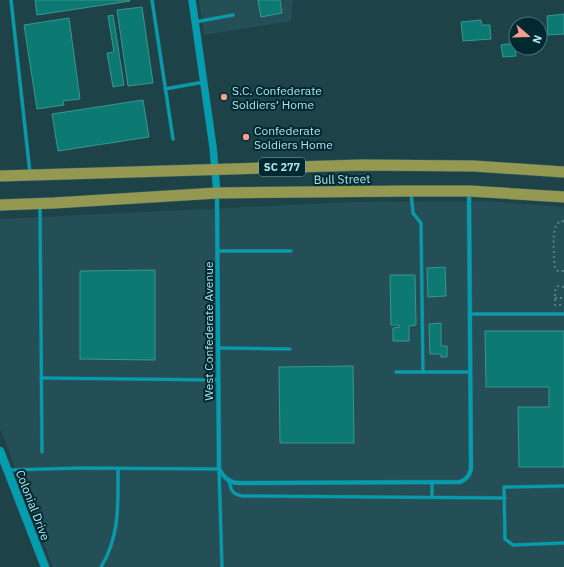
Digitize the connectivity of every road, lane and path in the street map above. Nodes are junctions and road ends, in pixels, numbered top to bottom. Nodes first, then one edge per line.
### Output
1 (11, 0) edge
2 (152, 0) edge
3 (192, 0) edge
4 (233, 15) dead end
5 (195, 22) junction
6 (204, 82) junction
7 (165, 89) junction
8 (173, 139) dead end
9 (215, 169) junction
10 (564, 172) edge
11 (30, 175) junction
12 (0, 176) edge
13 (411, 191) junction
14 (469, 191) junction
15 (217, 193) junction
16 (564, 197) edge
17 (40, 204) junction
18 (0, 205) edge
19 (564, 222) edge
20 (218, 251) junction
21 (290, 251) dead end
22 (564, 271) edge
23 (564, 286) edge
24 (555, 298) junction
25 (564, 298) edge
26 (564, 305) edge
27 (470, 314) junction
28 (564, 314) edge
29 (218, 348) junction
30 (290, 349) dead end
31 (396, 372) dead end
32 (423, 372) junction
33 (470, 372) junction
34 (41, 378) junction
35 (219, 380) junction
36 (0, 451) edge
37 (42, 452) dead end
38 (118, 468) junction
39 (219, 469) junction
40 (7, 470) junction
41 (229, 481) junction
42 (432, 482) junction
43 (564, 486) edge
44 (432, 497) junction
45 (505, 498) junction
46 (564, 542) edge
47 (45, 567) edge
48 (100, 567) edge
49 (222, 567) edge

1 - 11 lane
2 - 7 lane
3 - 5 street
4 - 5 lane
5 - 6 street
6 - 7 lane
6 - 9 street
7 - 8 lane
9 - 10 highway, Bull Street / SC 277
9 - 11 highway, Bull Street / SC 277
9 - 15 street
11 - 12 highway, Bull Street / SC 277
13 - 14 highway, Bull Street / SC 277
13 - 15 highway, Bull Street / SC 277
13 - 32 lane
14 - 16 highway, Bull Street / SC 277
14 - 27 street
15 - 17 highway, Bull Street / SC 277
15 - 20 street, West Confederate Avenue
17 - 18 highway, Bull Street / SC 277
17 - 34 lane
19 - 22 path
20 - 21 lane
20 - 29 street, West Confederate Avenue
23 - 24 path
24 - 25 path
24 - 26 path
27 - 28 lane
27 - 33 street
29 - 30 lane
29 - 35 street, West Confederate Avenue
31 - 32 lane
32 - 33 lane
33 - 42 street
34 - 35 lane
34 - 37 lane
35 - 39 street, West Confederate Avenue
36 - 40 main road, Colonial Drive
38 - 39 lane
38 - 40 lane
38 - 48 lane
39 - 41 street
39 - 49 lane
40 - 47 main road, Colonial Drive
41 - 42 street
41 - 44 lane
42 - 44 lane
43 - 45 lane
44 - 45 lane
45 - 46 lane

